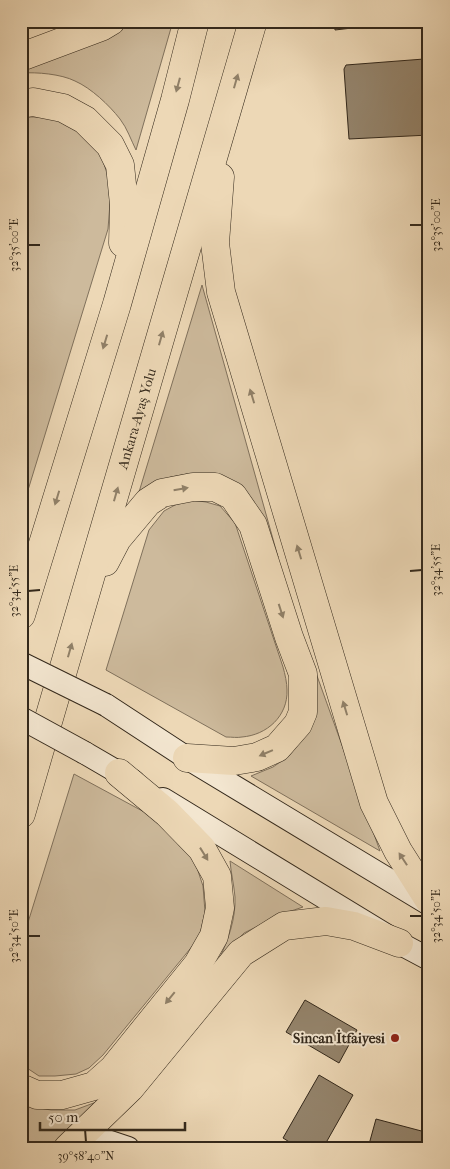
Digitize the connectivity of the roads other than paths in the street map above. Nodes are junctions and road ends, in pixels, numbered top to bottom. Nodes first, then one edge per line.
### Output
1 (111, 21) edge
2 (195, 21) edge
3 (253, 21) edge
4 (21, 57) edge
5 (21, 104) edge
6 (224, 122) junction
7 (117, 304) junction
8 (84, 601) junction
9 (21, 615) edge
10 (21, 663) edge
11 (21, 718) edge
12 (187, 758) junction
13 (119, 773) junction
14 (21, 814) edge
15 (429, 900) edge
16 (429, 904) edge
17 (399, 943) junction
18 (429, 959) edge
19 (21, 1088) edge
20 (75, 1140) edge
21 (123, 1147) edge

1 - 4 highway
2 -> 7 highway
6 -> 3 highway, Ankara-Ayaş Yolu
5 - 7 highway
8 -> 6 highway, Ankara-Ayaş Yolu
15 -> 6 highway
7 -> 9 highway
8 -> 12 highway
14 -> 8 highway, Ankara-Ayaş Yolu
10 - 12 main road, bridge
11 - 13 main road, bridge
12 - 16 main road
13 - 17 main road
13 -> 19 highway
17 - 18 main road
17 - 20 highway
20 - 21 main road

